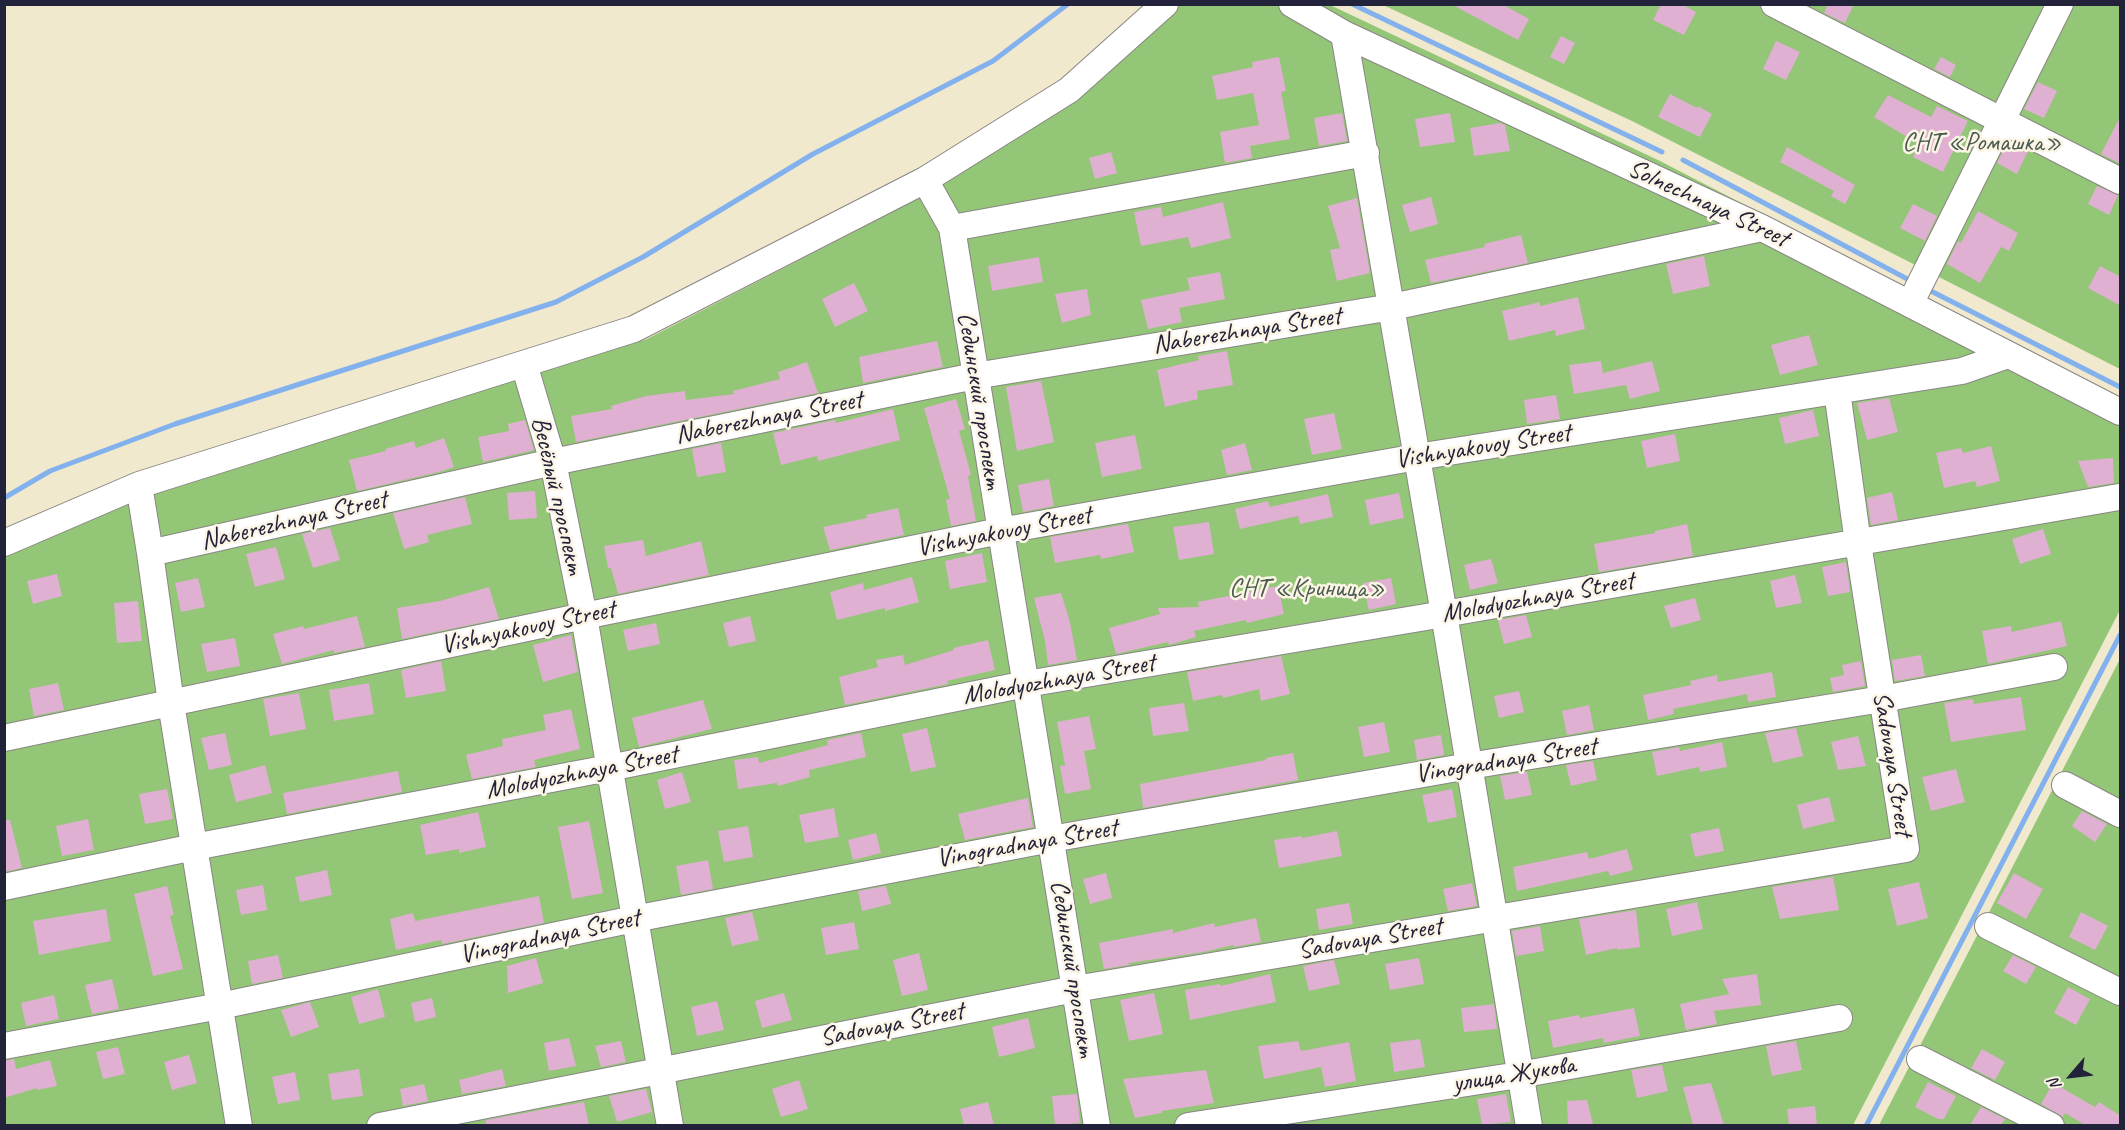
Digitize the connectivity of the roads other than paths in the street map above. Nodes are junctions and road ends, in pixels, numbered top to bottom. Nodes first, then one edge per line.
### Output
1 (1165, 4) edge
2 (1292, 4) edge
3 (1774, 4) edge
4 (2060, 4) edge
5 (1344, 34) junction
6 (2003, 120) junction
7 (1366, 153) junction
8 (925, 180) junction
9 (2121, 181) edge
10 (952, 228) junction
11 (1762, 228) junction
12 (1916, 291) junction
13 (1392, 307) junction
14 (2008, 355) junction
15 (524, 364) junction
16 (975, 376) junction
17 (1837, 391) junction
18 (2121, 412) edge
19 (1417, 457) junction
20 (553, 462) junction
21 (139, 485) junction
22 (2119, 497) dead end
23 (1000, 531) junction
24 (4, 543) edge
25 (1858, 543) junction
26 (150, 553) junction
27 (1444, 614) junction
28 (584, 616) junction
29 (2054, 667) dead end
30 (1026, 684) junction
31 (1882, 699) junction
32 (171, 703) junction
33 (4, 738) edge
34 (1469, 766) junction
35 (609, 768) junction
36 (2065, 785) dead end
37 (2121, 814) edge
38 (1051, 839) junction
39 (194, 847) junction
40 (4, 887) edge
41 (1495, 918) junction
42 (634, 919) junction
43 (1988, 926) dead end
44 (1075, 989) junction
45 (2121, 992) edge
46 (220, 1006) junction
47 (1839, 1018) dead end
48 (4, 1046) edge
49 (1920, 1059) dead end
50 (660, 1071) junction
51 (1519, 1076) junction
52 (239, 1125) edge
53 (380, 1125) edge
54 (670, 1125) edge
55 (1097, 1125) edge
56 (1188, 1125) edge
57 (1529, 1125) edge
58 (2051, 1125) edge

1 - 8 street
2 - 5 street, Solnechnaya Street
3 - 6 street
4 - 6 street
5 - 7 street
5 - 11 street, Solnechnaya Street
6 - 9 street
6 - 12 street
7 - 10 street
7 - 13 street
8 - 10 street, Сединский проспект
8 - 15 street
10 - 16 street, Сединский проспект
11 - 12 street, Solnechnaya Street
11 - 13 street, Naberezhnaya Street
12 - 14 street, Solnechnaya Street
13 - 16 street, Naberezhnaya Street
13 - 19 street
14 - 17 street, Vishnyakovoy Street
14 - 18 street, Solnechnaya Street
15 - 20 street, Весёлый проспект
15 - 21 street
16 - 20 street, Naberezhnaya Street
16 - 23 street, Сединский проспект
17 - 19 street, Vishnyakovoy Street
17 - 25 street, Sadovaya Street
19 - 23 street, Vishnyakovoy Street
19 - 27 street
20 - 26 street, Naberezhnaya Street
20 - 28 street, Весёлый проспект
21 - 24 street
21 - 26 street
22 - 25 street, Molodyozhnaya Street
23 - 28 street, Vishnyakovoy Street
23 - 30 street, Сединский проспект
25 - 27 street, Molodyozhnaya Street
25 - 31 street, Sadovaya Street
26 - 32 street
27 - 30 street, Molodyozhnaya Street
27 - 34 street
28 - 32 street, Vishnyakovoy Street
28 - 35 street, Весёлый проспект
29 - 31 street, Vinogradnaya Street
30 - 35 street, Molodyozhnaya Street
30 - 38 street, Сединский проспект
31 - 34 street, Vinogradnaya Street
31 - 41 street, Sadovaya Street
32 - 33 street, Vishnyakovoy Street
32 - 39 street
34 - 38 street, Vinogradnaya Street
34 - 41 street
35 - 39 street, Molodyozhnaya Street
35 - 42 street, Весёлый проспект
36 - 37 street
38 - 42 street, Vinogradnaya Street
38 - 44 street, Сединский проспект
39 - 40 street, Molodyozhnaya Street
39 - 46 street
41 - 44 street, Sadovaya Street
41 - 51 street
42 - 46 street, Vinogradnaya Street
42 - 50 street, Весёлый проспект
43 - 45 street
44 - 50 street, Sadovaya Street
44 - 55 street, Сединский проспект
46 - 48 street, Vinogradnaya Street
46 - 52 street
47 - 51 street, улица Жукова
49 - 58 street
50 - 53 street, Sadovaya Street
50 - 54 street, Весёлый проспект
51 - 56 street, улица Жукова
51 - 57 street

